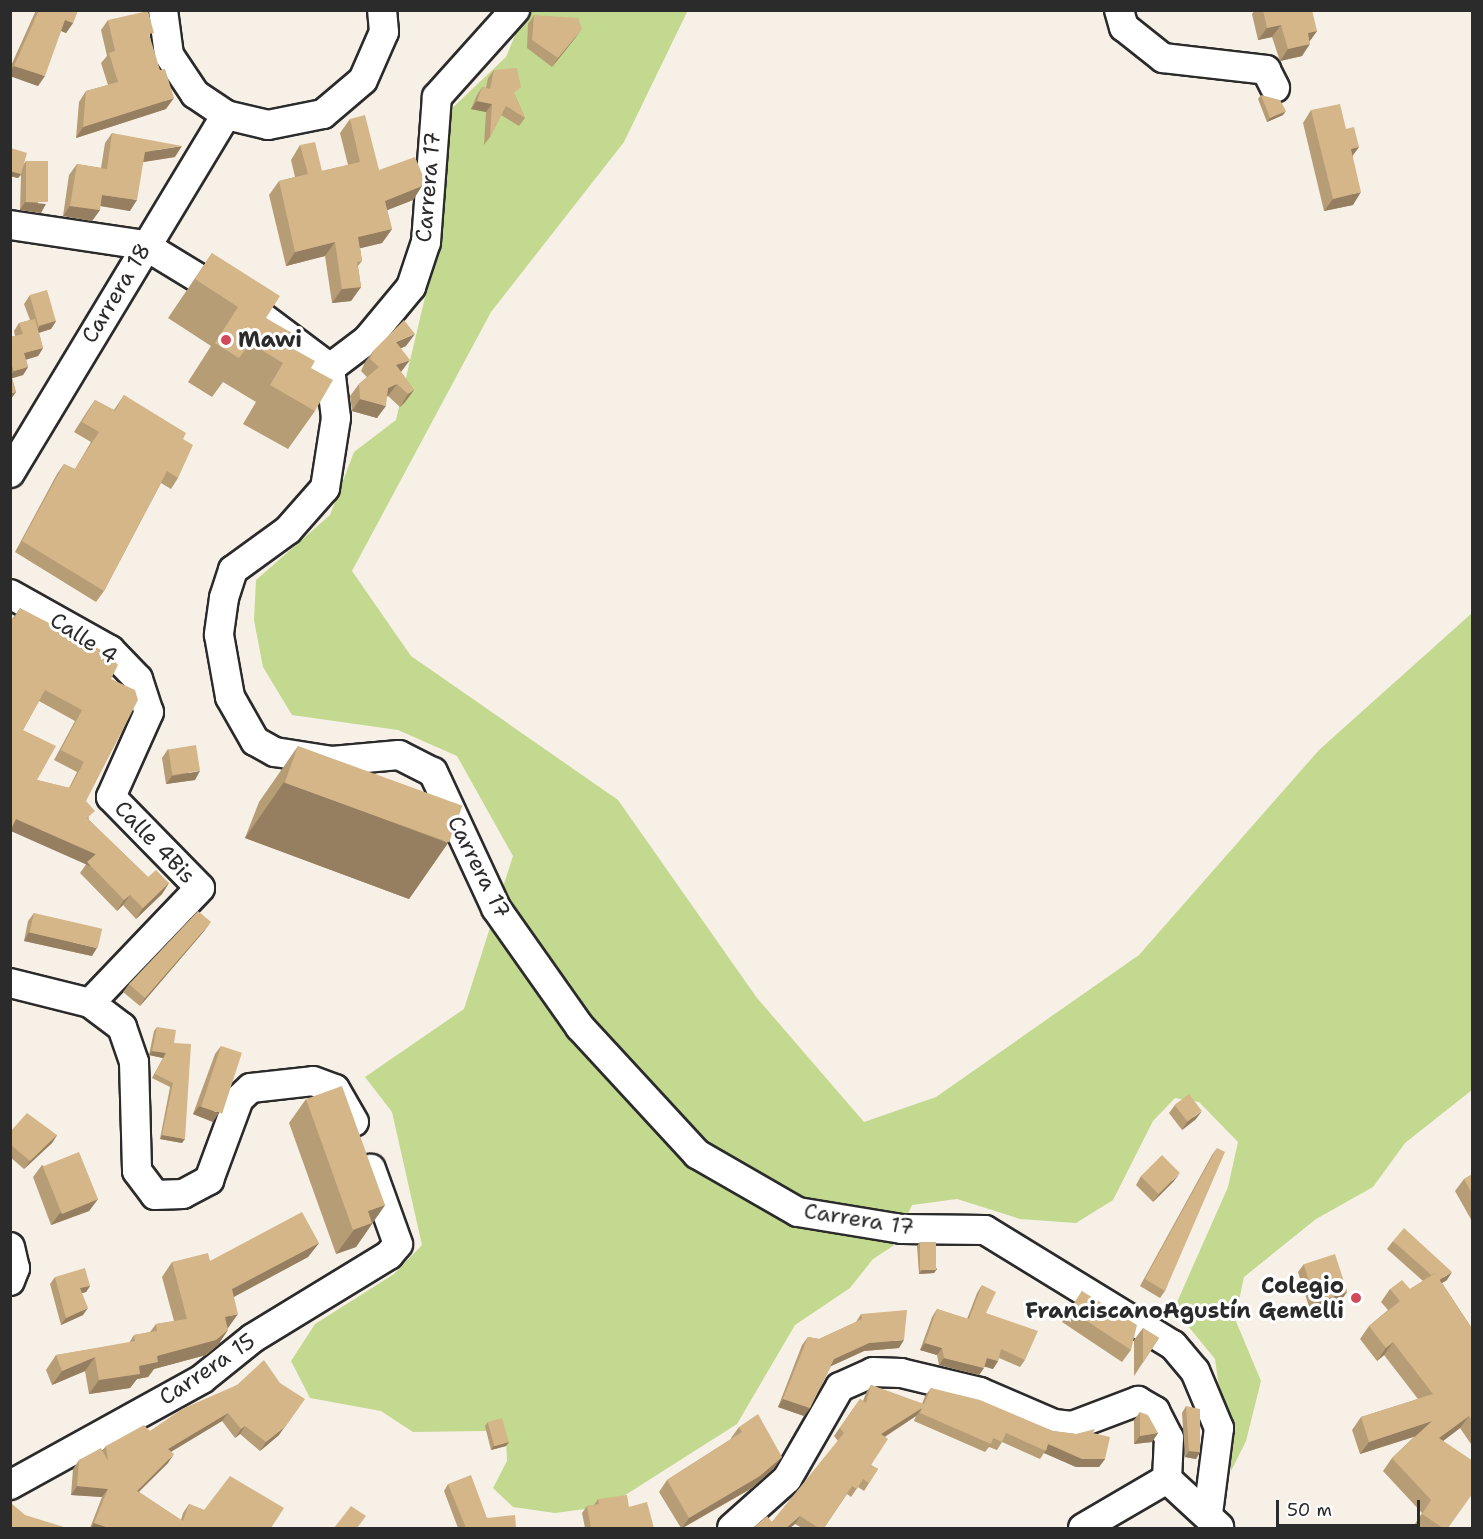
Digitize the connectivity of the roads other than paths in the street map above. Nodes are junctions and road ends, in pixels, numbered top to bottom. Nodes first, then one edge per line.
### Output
1 (163, 10) edge
2 (382, 10) edge
3 (515, 10) edge
4 (1119, 10) edge
5 (1275, 88) dead end
6 (226, 115) junction
7 (10, 225) edge
8 (144, 245) junction
9 (330, 368) junction
10 (10, 474) edge
11 (10, 594) edge
12 (111, 797) joint
13 (10, 983) edge
14 (90, 1003) junction
15 (10, 1247) edge
16 (10, 1281) edge
17 (1167, 1479) junction
18 (10, 1485) edge
19 (1214, 1521) edge
20 (732, 1528) edge
21 (1083, 1528) edge

1 - 6 street
2 - 6 street
3 - 9 street, Carrera 17
4 - 5 street
6 - 8 street, Carrera 18
7 - 8 street
8 - 9 street
8 - 10 street, Carrera 18
9 - 19 street, Carrera 17
11 - 12 street, Calle 4
12 - 14 street, Calle 4Bis
13 - 14 street
14 - 18 street, Carrera 15
15 - 16 street
17 - 19 street
17 - 20 street
17 - 21 street

